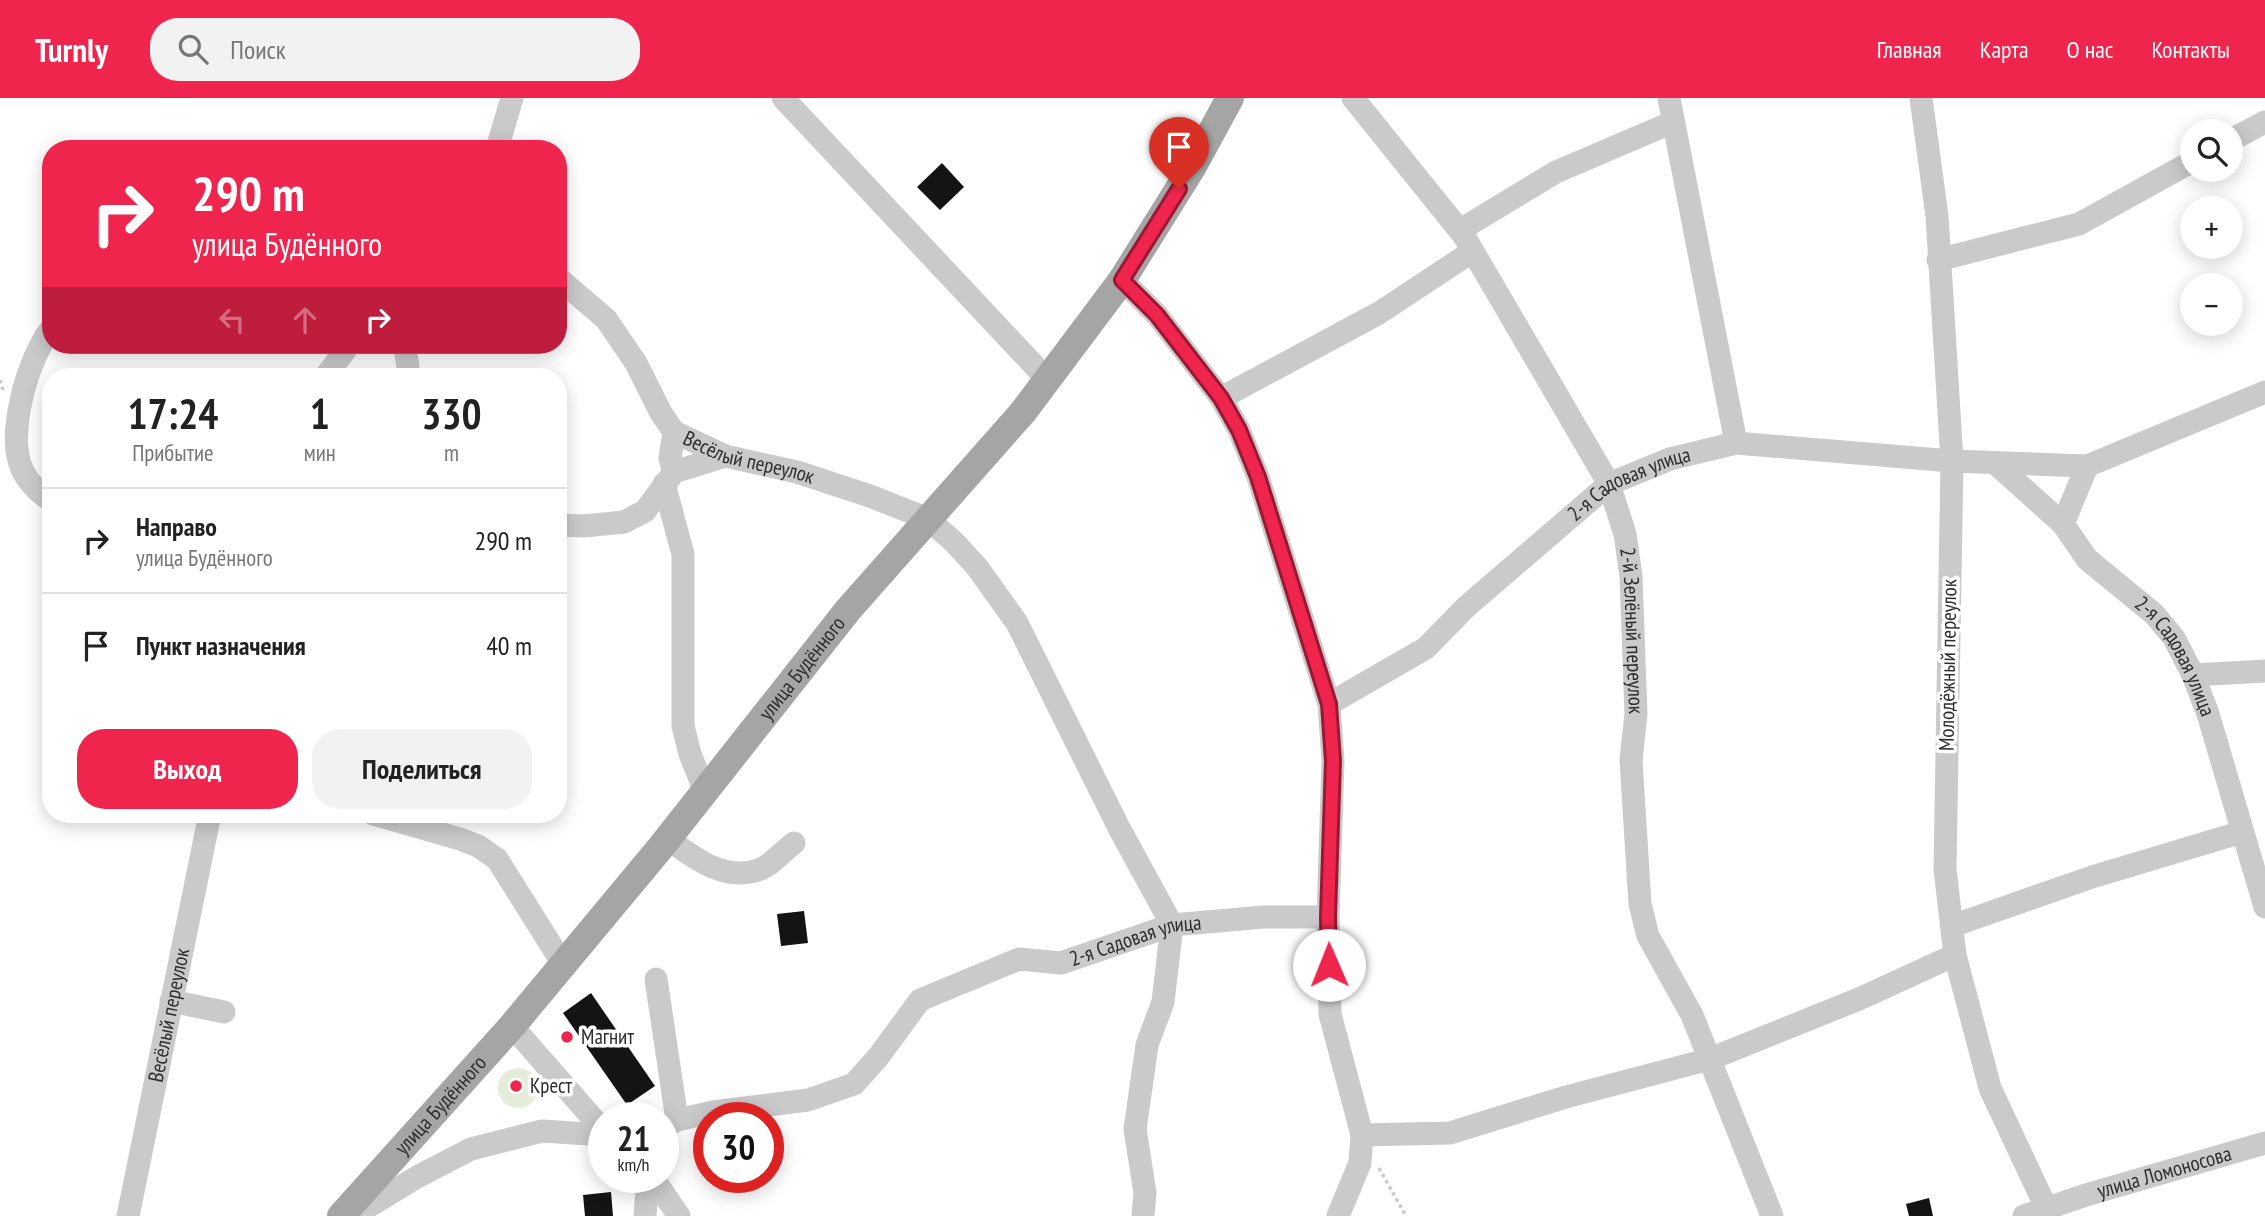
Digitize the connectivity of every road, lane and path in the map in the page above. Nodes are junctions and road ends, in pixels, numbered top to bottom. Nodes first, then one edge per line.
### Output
1 (512, 98) edge
2 (783, 98) edge
3 (1230, 98) edge
4 (1353, 98) edge
5 (1669, 98) edge
6 (1921, 98) edge
7 (1674, 122) junction
8 (2265, 122) edge
9 (2243, 134) edge
10 (500, 140) edge
11 (2180, 168) edge
12 (1460, 230) junction
13 (1473, 251) junction
14 (1938, 260) junction
15 (1122, 280) junction
16 (567, 286) edge
17 (42, 342) edge
18 (1046, 378) junction
19 (2265, 392) edge
20 (1221, 398) junction
21 (674, 432) junction
22 (1736, 443) junction
23 (725, 456) junction
24 (1952, 461) junction
25 (1995, 463) junction
26 (2087, 466) junction
27 (669, 478) junction
28 (1609, 484) junction
29 (42, 494) edge
30 (928, 519) junction
31 (2063, 524) junction
32 (567, 525) edge
33 (2265, 671) edge
34 (2193, 675) junction
35 (1329, 704) junction
36 (705, 791) junction
37 (207, 823) edge
38 (404, 823) edge
39 (2242, 832) junction
40 (668, 839) junction
41 (794, 843) dead end
42 (2265, 907) edge
43 (1328, 917) junction
44 (1172, 925) junction
45 (1952, 926) junction
46 (1955, 955) junction
47 (563, 964) junction
48 (656, 979) dead end
49 (171, 1001) junction
50 (224, 1012) dead end
51 (512, 1026) junction
52 (1710, 1059) junction
53 (668, 1102) edge
54 (588, 1114) edge
55 (679, 1121) edge
56 (588, 1132) edge
57 (1362, 1135) junction
58 (2265, 1143) edge
59 (648, 1193) edge
60 (661, 1193) edge
61 (2040, 1214) edge
62 (128, 1216) edge
63 (341, 1216) edge
64 (353, 1216) edge
65 (645, 1216) edge
66 (679, 1216) edge
67 (1143, 1216) edge
68 (1338, 1216) edge
69 (1406, 1216) edge
70 (1772, 1216) edge

1 - 10 street
2 - 18 street
3 - 15 main road, улица Будённого
4 - 12 street, 2-й Зелёный переулок
5 - 7 street
6 - 14 street, Молодёжный переулок
7 - 12 street
7 - 22 street
8 - 9 street
11 - 14 street
12 - 13 street, 2-й Зелёный переулок
13 - 20 street
13 - 28 street, 2-й Зелёный переулок
14 - 24 street, Молодёжный переулок
15 - 18 main road, улица Будённого
15 - 20 street
16 - 21 street, Весёлый переулок
17 - 29 street
18 - 30 main road, улица Будённого
19 - 26 street, 2-я Садовая улица
20 - 35 street
21 - 23 street, Весёлый переулок
21 - 27 street
22 - 24 street, 2-я Садовая улица
22 - 28 street, 2-я Садовая улица
23 - 27 street
23 - 30 street, Весёлый переулок
24 - 25 street, 2-я Садовая улица
24 - 45 street, Молодёжный переулок
25 - 26 street, 2-я Садовая улица
25 - 31 street, 2-я Садовая улица
26 - 31 street
27 - 32 street
27 - 36 street
28 - 35 street, 2-я Садовая улица
28 - 52 street, 2-й Зелёный переулок
30 - 36 main road, улица Будённого
30 - 44 street, Весёлый переулок
31 - 34 street, 2-я Садовая улица
33 - 34 street
34 - 39 street, 2-я Садовая улица
35 - 43 street
36 - 40 main road, улица Будённого
37 - 49 street, Весёлый переулок
38 - 47 street
39 - 42 street, 2-я Садовая улица
39 - 45 street
40 - 41 street
40 - 47 main road, улица Будённого
43 - 44 street, 2-я Садовая улица
43 - 57 street
44 - 55 street, 2-я Садовая улица
44 - 67 street
45 - 46 street, Молодёжный переулок
46 - 52 street
46 - 61 street, Молодёжный переулок
47 - 51 main road, улица Будённого
48 - 53 street
49 - 50 street
49 - 62 street, Весёлый переулок
51 - 54 street
51 - 63 main road, улица Будённого
52 - 57 street
52 - 70 street, 2-й Зелёный переулок
56 - 64 street
57 - 68 street
57 - 69 path
58 - 61 street, улица Ломоносова
59 - 65 street
60 - 66 street

